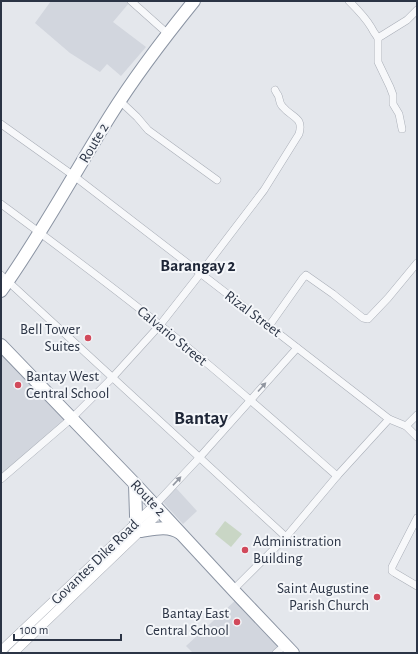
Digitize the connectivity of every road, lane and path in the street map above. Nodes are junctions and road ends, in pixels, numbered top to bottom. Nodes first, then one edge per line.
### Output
1 (131, 1) edge
2 (194, 1) edge
3 (349, 1) edge
4 (417, 10) edge
5 (168, 34) junction
6 (378, 38) junction
7 (275, 90) dead end
8 (120, 101) junction
9 (1, 124) edge
10 (402, 129) dead end
11 (74, 176) junction
12 (217, 180) dead end
13 (1, 204) edge
14 (40, 233) junction
15 (417, 263) edge
16 (200, 274) junction
17 (5, 278) edge
18 (1, 291) edge
19 (160, 325) junction
20 (269, 326) junction
21 (1, 345) edge
22 (297, 348) junction
23 (112, 378) junction
24 (250, 400) junction
25 (417, 415) edge
26 (72, 418) junction
27 (389, 420) junction
28 (406, 426) junction
29 (417, 437) edge
30 (199, 458) junction
31 (337, 476) junction
32 (1, 479) edge
33 (135, 484) junction
34 (158, 508) junction
35 (417, 518) edge
36 (138, 528) junction
37 (183, 535) junction
38 (286, 537) junction
39 (417, 586) edge
40 (233, 590) junction
41 (43, 618) junction
42 (289, 649) edge
43 (1, 651) edge
44 (13, 653) edge
45 (276, 653) edge

1 - 5 street
2 - 5 highway, Route 2
3 - 6 street
4 - 6 street
5 - 8 highway, Route 2
6 - 10 street
7 - 16 street
8 - 11 highway, Route 2
8 - 12 street
9 - 11 street, Rizal Street
11 - 14 highway, Route 2
11 - 16 street, Rizal Street
13 - 14 street, Calvario Street
14 - 17 highway, Route 2
14 - 19 street, Calvario Street
15 - 20 street
16 - 19 street
16 - 20 street, Rizal Street
17 - 18 highway, Route 2
17 - 23 street
19 - 23 street
19 - 24 street, Calvario Street
20 - 22 street, Rizal Street
21 - 26 highway, Route 2
24 -> 22 street
22 - 27 street, Rizal Street
23 - 26 street
23 - 30 street
24 - 30 street
24 - 31 street, Calvario Street
25 - 28 street
26 - 32 street
26 - 33 highway, Route 2
27 - 28 street, Rizal Street
27 - 31 street
28 - 29 street
34 -> 30 street
30 - 38 street
31 - 38 street
33 - 34 highway, Route 2
33 - 36 highway
34 - 36 main road, Govantes Dike Road
34 - 37 highway, Route 2
35 - 39 street
36 - 37 highway
36 - 41 main road, Govantes Dike Road
37 - 40 highway, Route 2
38 - 40 street
40 - 42 highway, Route 2
41 - 43 main road, Govantes Dike Road
41 - 44 main road, Govantes Dike Road
42 - 45 street

